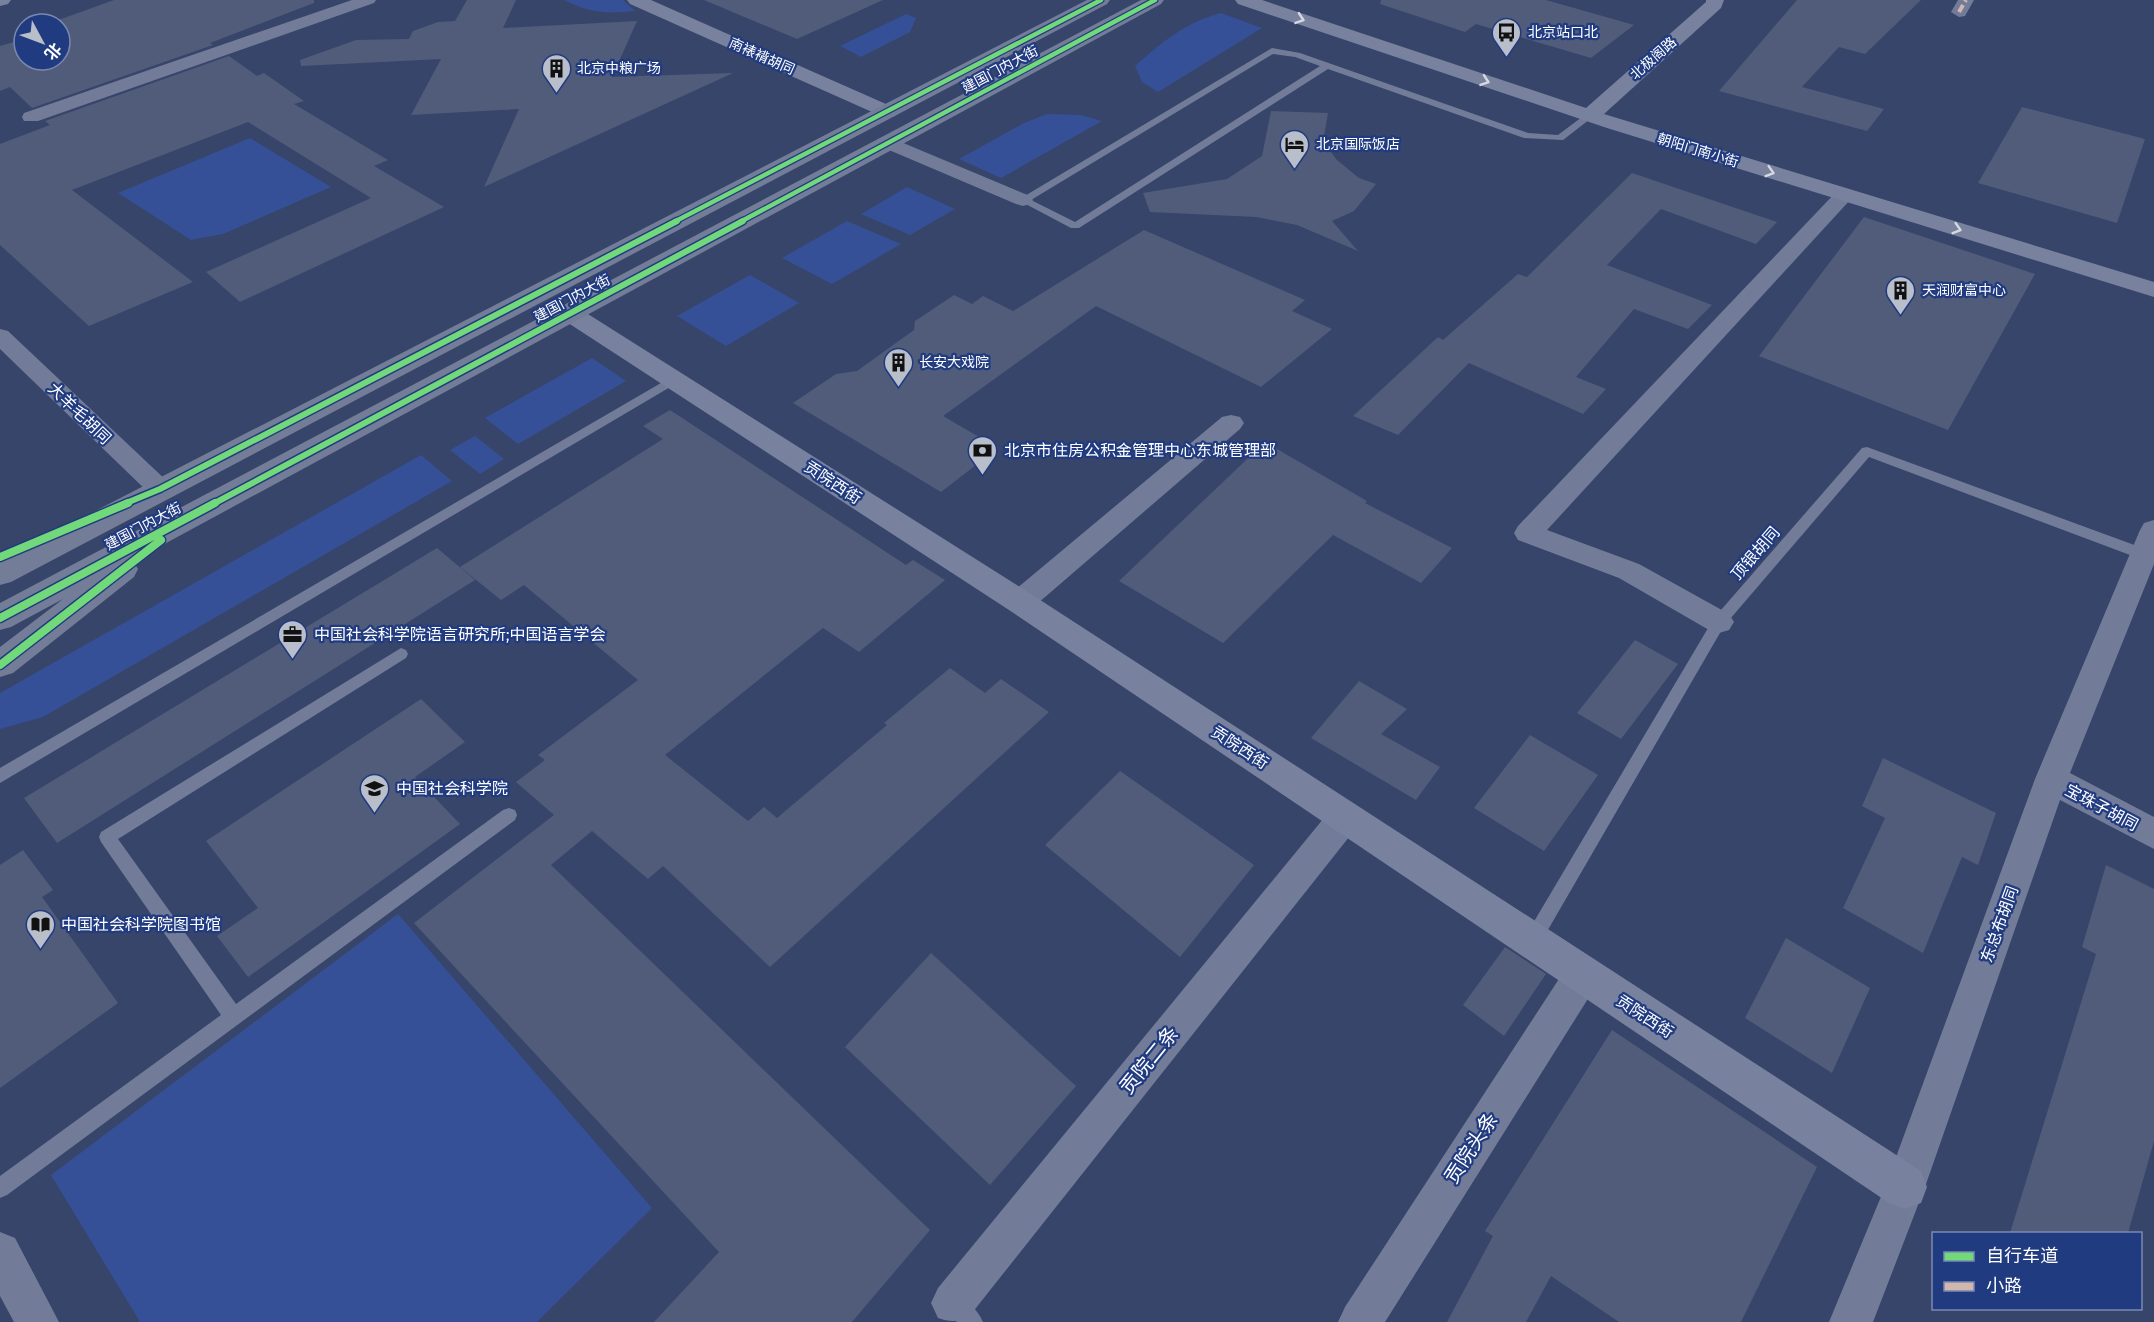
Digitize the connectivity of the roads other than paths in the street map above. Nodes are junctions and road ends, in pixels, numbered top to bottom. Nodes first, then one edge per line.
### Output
1 (368, 0) edge
2 (636, 0) edge
3 (661, 0) edge
4 (1101, 0) edge
5 (1155, 0) edge
6 (1244, 0) edge
7 (1304, 0) edge
8 (1715, 0) edge
9 (1325, 67) junction
10 (1606, 101) junction
11 (894, 108) junction
12 (1589, 116) junction
13 (31, 117) dead end
14 (889, 143) junction
15 (1844, 195) junction
16 (1023, 201) junction
17 (1950, 206) dead end
18 (2154, 290) edge
19 (571, 314) junction
20 (0, 336) edge
21 (673, 380) junction
22 (1231, 423) dead end
23 (160, 489) junction
24 (196, 512) junction
25 (2148, 542) edge
26 (0, 557) edge
27 (0, 574) edge
28 (1020, 602) junction
29 (0, 618) edge
30 (1719, 622) junction
31 (401, 654) dead end
32 (1, 665) edge
33 (0, 776) edge
34 (2051, 779) junction
35 (509, 815) dead end
36 (1345, 817) junction
37 (2154, 834) edge
38 (1532, 941) junction
39 (1583, 974) junction
40 (234, 1017) junction
41 (1905, 1187) junction
42 (0, 1188) edge
43 (0, 1253) edge
44 (962, 1312) edge
45 (37, 1322) edge
46 (1360, 1322) edge
47 (1851, 1322) edge

1 - 13 street
2 - 11 street, 南裱褙胡同
3 - 11 street
4 - 11 highway, 建国门内大街
5 - 14 highway, 建国门内大街
6 -> 12 street, 朝阳门南小街
7 - 10 street, 朝阳门南小街
8 - 10 street, 北极阁路
9 - 12 lane
9 - 16 lane
9 - 16 lane
10 - 12 street, 北极阁路
10 - 17 street, 朝阳门南小街
11 - 23 highway, 建国门内大街
12 -> 15 street, 朝阳门南小街
14 - 16 street
14 - 19 highway, 建国门内大街
15 -> 18 street, 朝阳门南小街
15 - 30 street
19 - 21 street, 贡院西街
19 - 24 highway, 建国门内大街
20 - 23 street, 大羊毛胡同
21 - 28 street, 贡院西街
21 - 33 lane
22 - 28 street
23 - 26 highway
23 - 27 highway, 建国门内大街
24 - 29 highway, 建国门内大街
24 - 32 highway
25 - 30 lane, 顶银胡同
25 - 34 street, 东总布胡同
28 - 36 street, 贡院西街
30 - 38 lane, 顶银胡同
31 - 40 lane
34 - 37 street, 宝珠子胡同
34 - 41 street, 东总布胡同
35 - 40 lane
36 - 38 street, 贡院西街
36 - 44 street, 贡院二条
38 - 39 street, 贡院西街
39 - 41 street, 贡院西街
39 - 46 street, 贡院头条
40 - 42 lane
41 - 47 street, 东总布胡同
43 - 45 street

